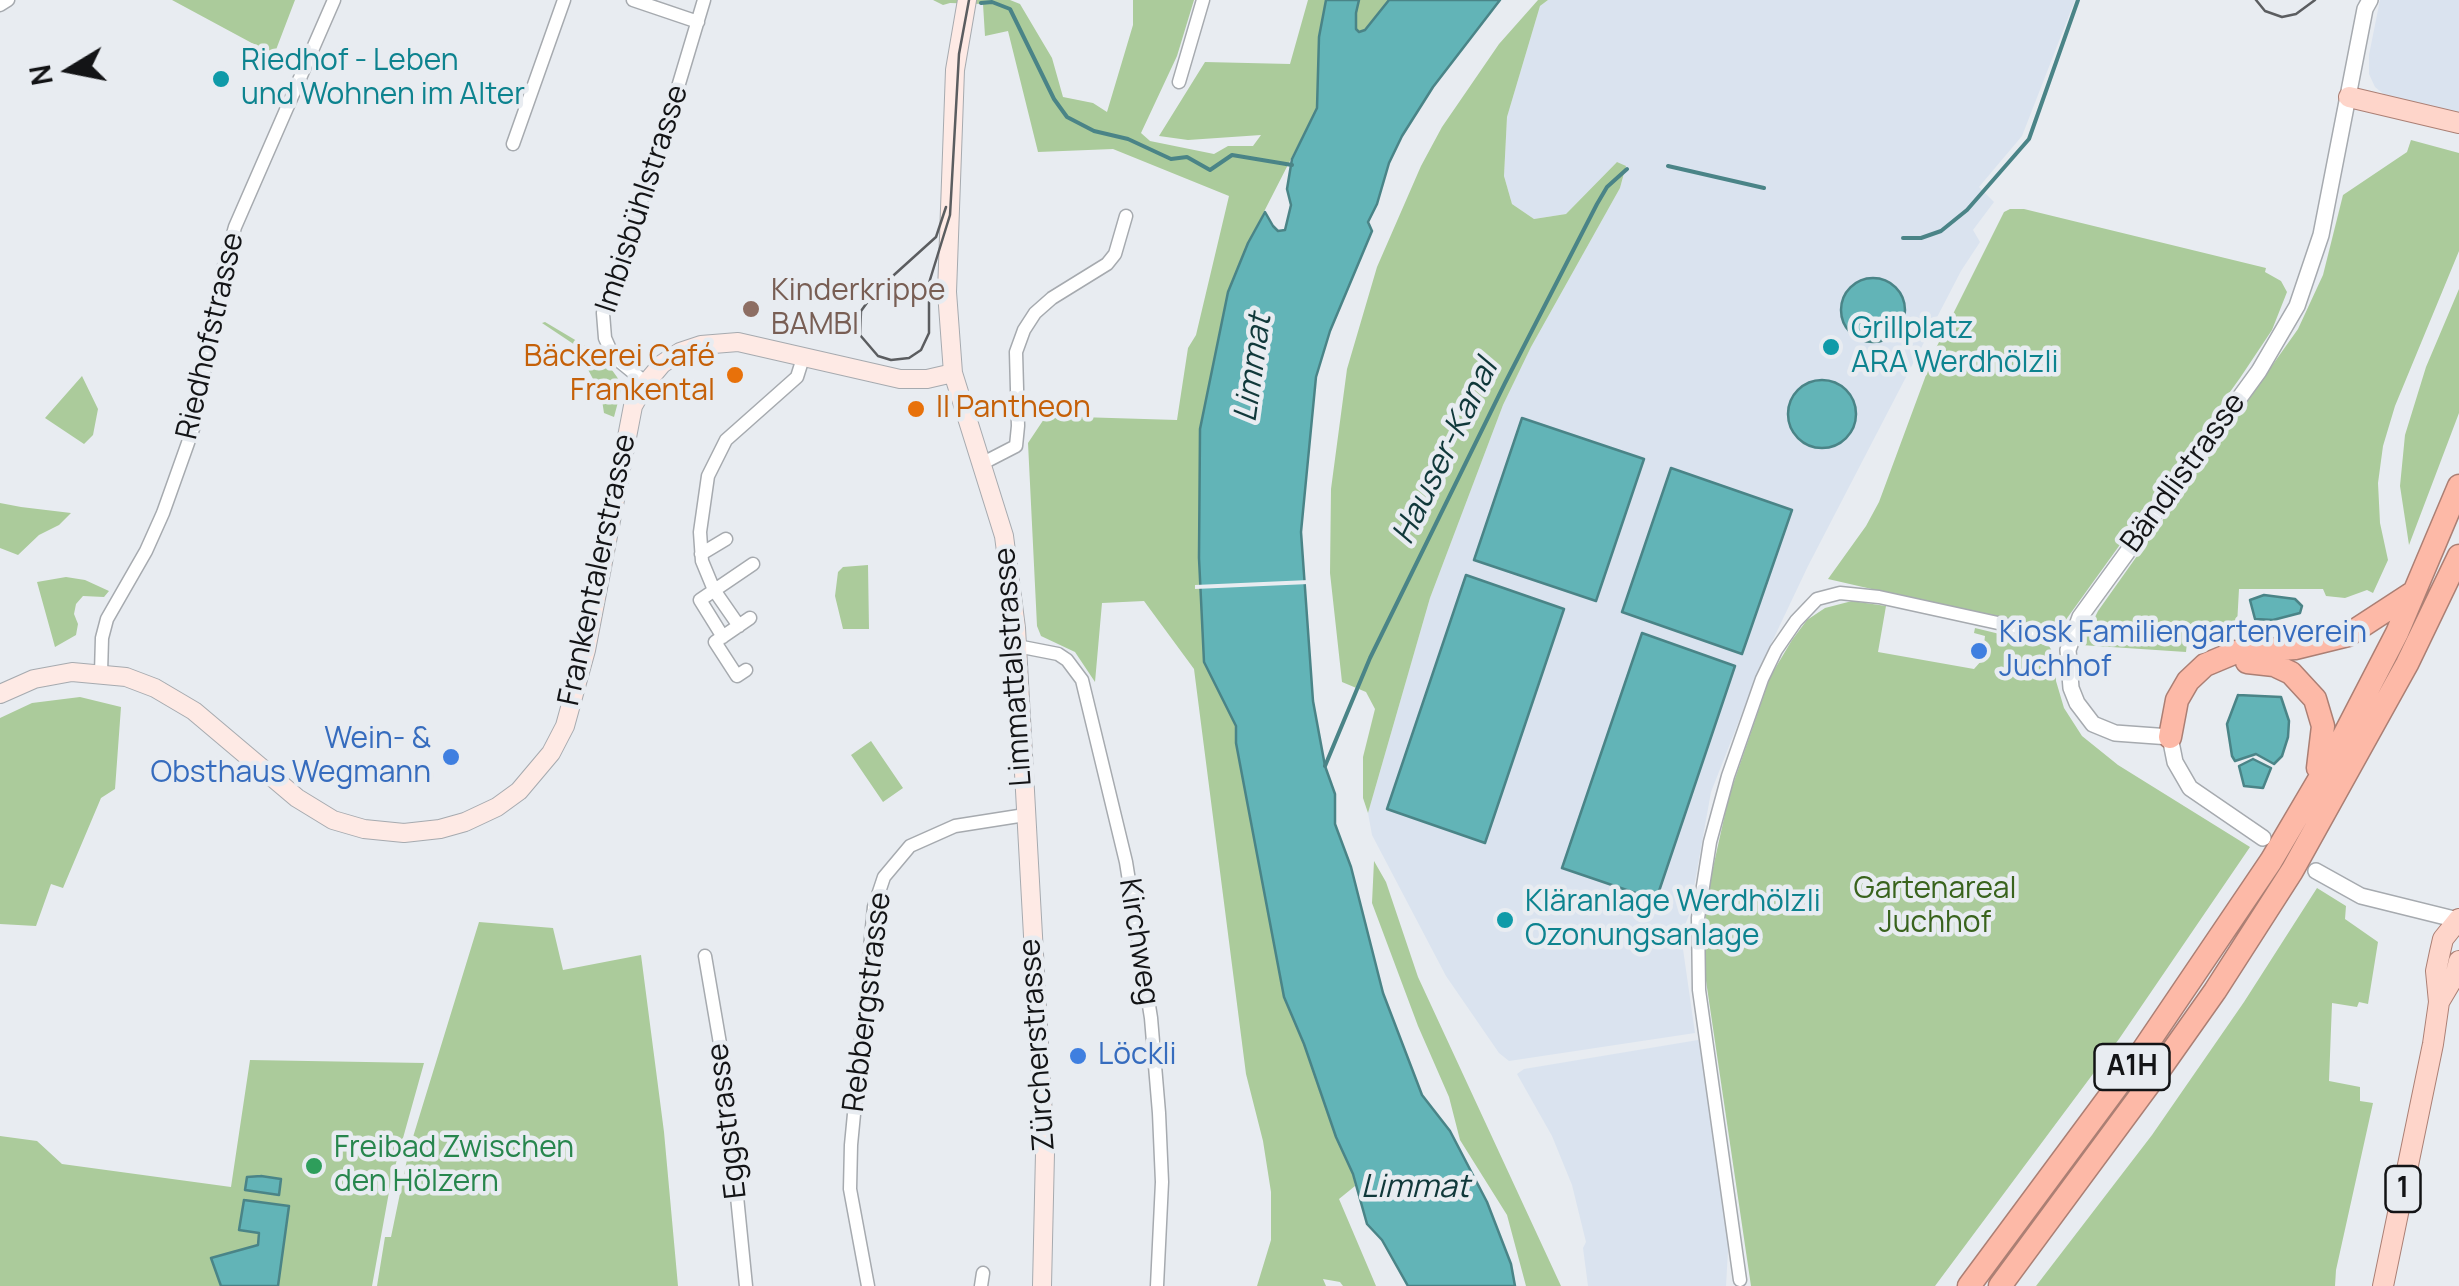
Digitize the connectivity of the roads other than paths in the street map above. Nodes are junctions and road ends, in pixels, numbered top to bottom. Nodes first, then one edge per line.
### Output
1 (8, 0) edge
2 (334, 0) edge
3 (564, 0) edge
4 (633, 0) edge
5 (704, 0) edge
6 (967, 0) edge
7 (1203, 0) edge
8 (2368, 4) edge
9 (0, 5) edge
10 (698, 22) junction
11 (1179, 82) dead end
12 (2349, 97) junction
13 (2459, 122) edge
14 (513, 144) dead end
15 (1126, 216) dead end
16 (803, 358) junction
17 (953, 373) junction
18 (646, 383) junction
19 (982, 462) junction
20 (2459, 486) edge
21 (726, 539) dead end
22 (701, 554) junction
23 (2459, 556) edge
24 (752, 564) dead end
25 (2459, 586) edge
26 (714, 590) junction
27 (2416, 590) junction
28 (2433, 625) junction
29 (723, 636) junction
30 (2070, 638) junction
31 (1017, 646) junction
32 (746, 670) dead end
33 (101, 673) junction
34 (0, 694) edge
35 (2170, 737) junction
36 (2313, 790) junction
37 (1025, 809) junction
38 (2263, 838) dead end
39 (2316, 871) dead end
40 (2459, 920) edge
41 (705, 956) dead end
42 (2459, 961) edge
43 (2440, 1002) junction
44 (1740, 1280) dead end
45 (746, 1286) edge
46 (868, 1286) edge
47 (1042, 1286) edge
48 (1157, 1286) edge
49 (1969, 1286) edge
50 (2000, 1286) edge
51 (2383, 1286) edge

1 - 9 street
2 - 33 street, Riedhofstrasse
3 - 14 street
4 - 10 street
5 - 10 street, Imbisbühlstrasse
6 - 17 main road, Limmattalstrasse
7 - 11 street
8 - 12 street, Bändlistrasse
10 - 18 street, Imbisbühlstrasse
12 - 13 main road
12 - 30 street, Bändlistrasse
15 - 19 street
16 - 17 main road
16 - 18 main road
16 - 22 street
17 - 19 main road, Limmattalstrasse
18 - 33 main road, Frankentalerstrasse
19 - 31 main road, Limmattalstrasse
20 - 27 highway, A1H
21 - 22 street
22 - 26 street
23 - 28 highway
24 - 26 street
25 - 28 highway
26 - 29 street
26 - 29 street
27 - 35 highway
27 - 36 highway, A1H
28 - 50 highway, A1H
29 - 32 street
30 - 35 street
30 - 44 street
31 - 37 main road, Limmattalstrasse
31 - 48 street, Kirchweg
33 - 34 main road, Frankentalerstrasse
35 - 36 highway
35 - 38 street
36 - 49 highway, A1H
37 - 46 street, Rebbergstrasse
37 - 47 main road, Zürcherstrasse
39 - 40 street
40 - 43 main road, 1
41 - 45 street, Eggstrasse
42 - 43 main road, 1
43 - 51 main road, 1

